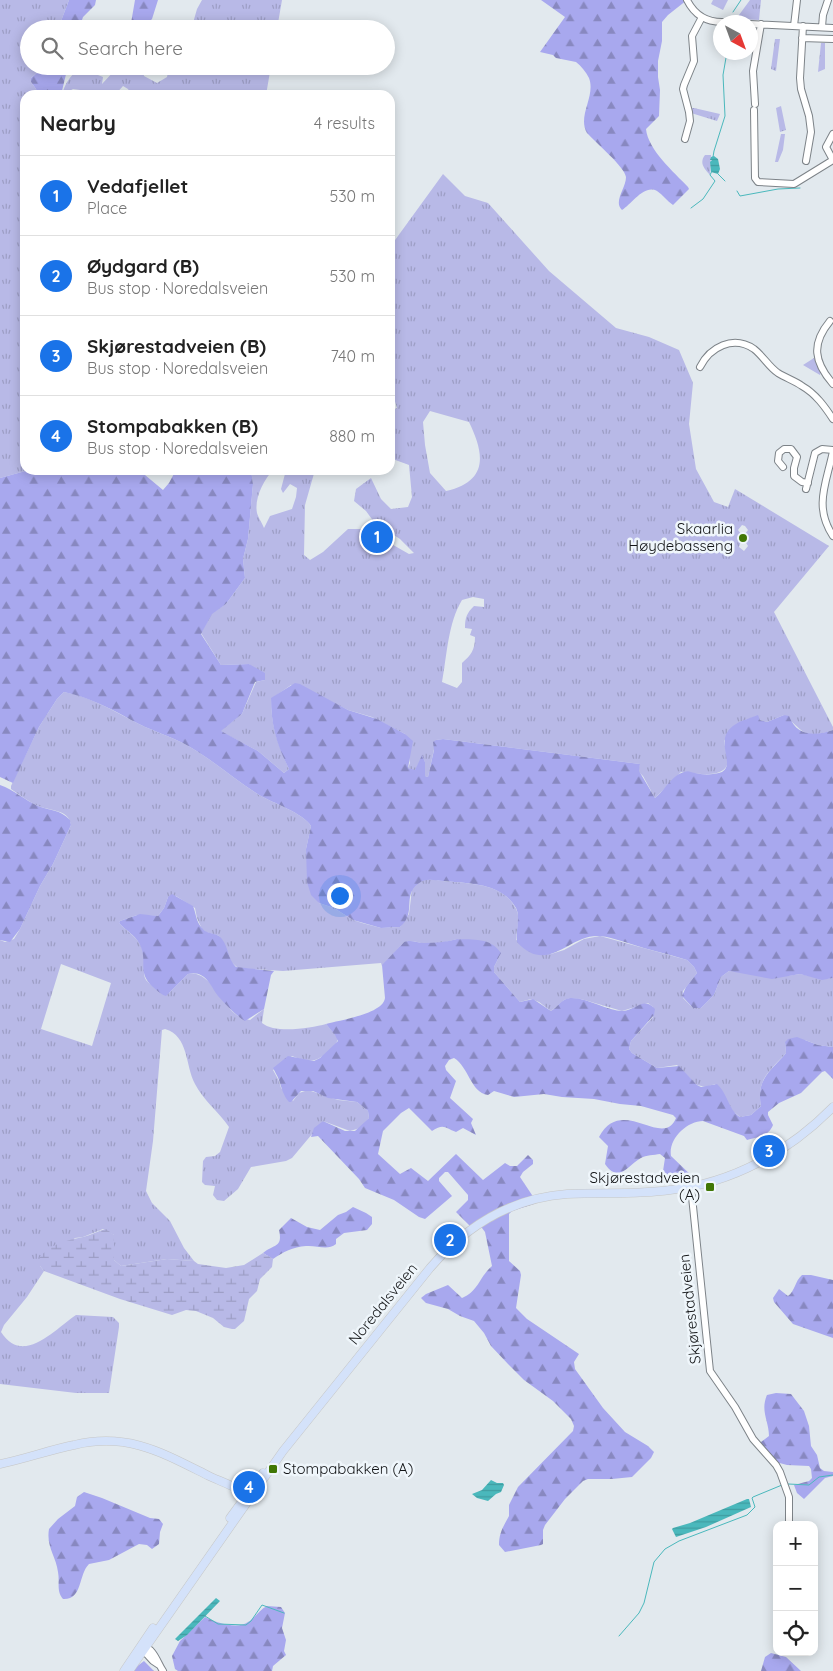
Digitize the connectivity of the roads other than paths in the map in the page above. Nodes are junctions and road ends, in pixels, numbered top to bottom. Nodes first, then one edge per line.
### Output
1 (687, 0) edge
2 (797, 0) edge
3 (828, 0) edge
4 (702, 17) junction
5 (713, 22) edge
6 (761, 24) joint
7 (794, 26) junction
8 (803, 26) junction
9 (822, 27) junction
10 (833, 28) edge
11 (802, 38) junction
12 (833, 40) edge
13 (833, 134) edge
14 (684, 139) dead end
15 (833, 160) edge
16 (806, 161) dead end
17 (830, 321) dead end
18 (700, 367) dead end
19 (833, 384) edge
20 (833, 420) edge
21 (833, 451) edge
22 (783, 467) dead end
23 (833, 536) edge
24 (833, 1107) edge
25 (691, 1187) junction
26 (0, 1464) edge
27 (246, 1497) junction
28 (788, 1521) edge
29 (144, 1648) junction
30 (161, 1668) edge
31 (124, 1671) edge
32 (129, 1671) edge

1 - 4 street
2 - 7 street
3 - 9 street
4 - 5 street
4 - 14 street
6 - 7 street
6 - 15 street
7 - 8 street
8 - 9 street
8 - 11 street
9 - 10 street
11 - 12 street
11 - 16 street
13 - 15 street
17 - 19 street
18 - 20 street
21 - 22 street
21 - 23 street
24 - 25 main road, Noredalsveien
25 - 27 main road, Noredalsveien
25 - 28 street, Skjørestadveien
26 - 27 main road
27 - 29 main road, Noredalsveien
29 - 30 street
29 - 31 main road, Noredalsveien
29 - 32 main road, Noredalsveien

